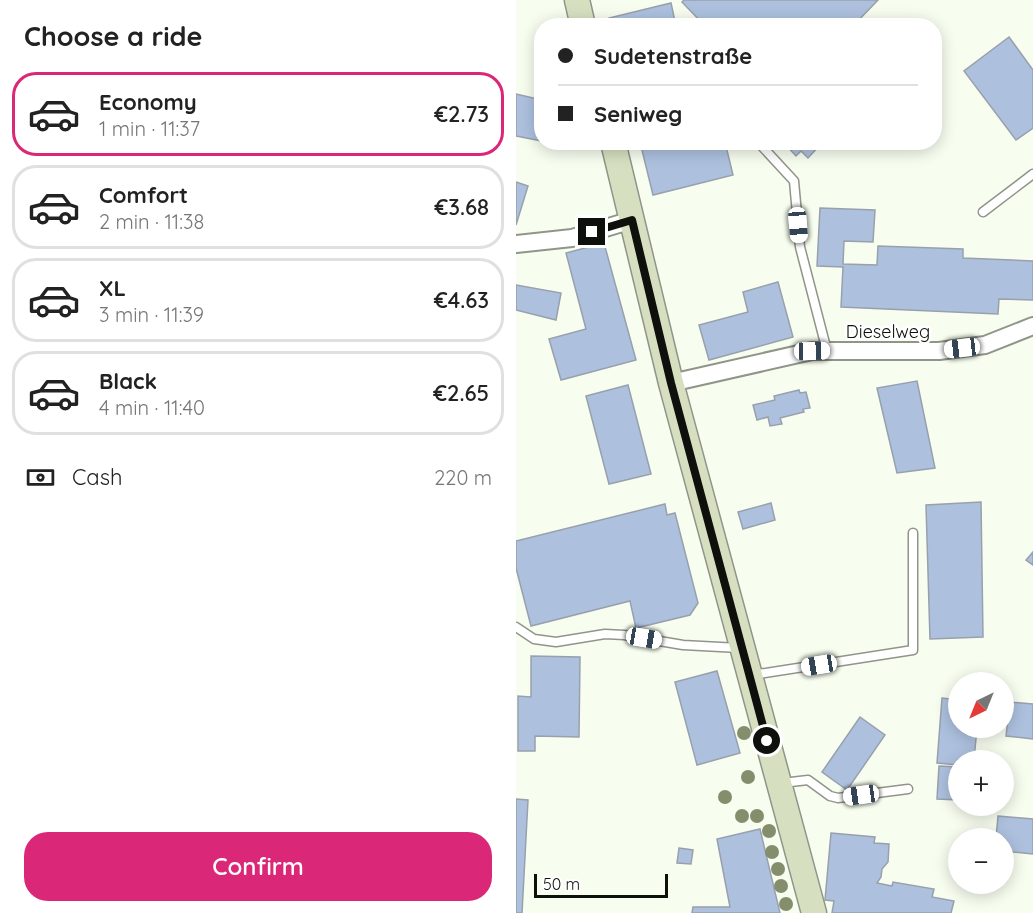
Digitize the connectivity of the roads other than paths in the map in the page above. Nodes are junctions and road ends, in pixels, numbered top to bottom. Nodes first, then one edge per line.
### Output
1 (577, 0) edge
2 (582, 18) edge
3 (615, 150) edge
4 (765, 150) edge
5 (1033, 174) edge
6 (983, 212) dead end
7 (632, 220) junction
8 (516, 244) edge
9 (1033, 326) edge
10 (826, 351) junction
11 (671, 383) junction
12 (913, 533) dead end
13 (516, 627) edge
14 (742, 648) junction
15 (749, 676) junction
16 (779, 784) junction
17 (908, 789) dead end
18 (814, 913) edge

1 - 2 street
3 - 7 street
4 - 10 lane
5 - 6 lane
7 - 8 street
7 - 11 street
9 - 10 street, Dieselweg
10 - 11 street, Dieselweg
11 - 14 street
12 - 15 lane
13 - 14 lane
14 - 15 street
15 - 16 street
16 - 17 lane
16 - 18 street

